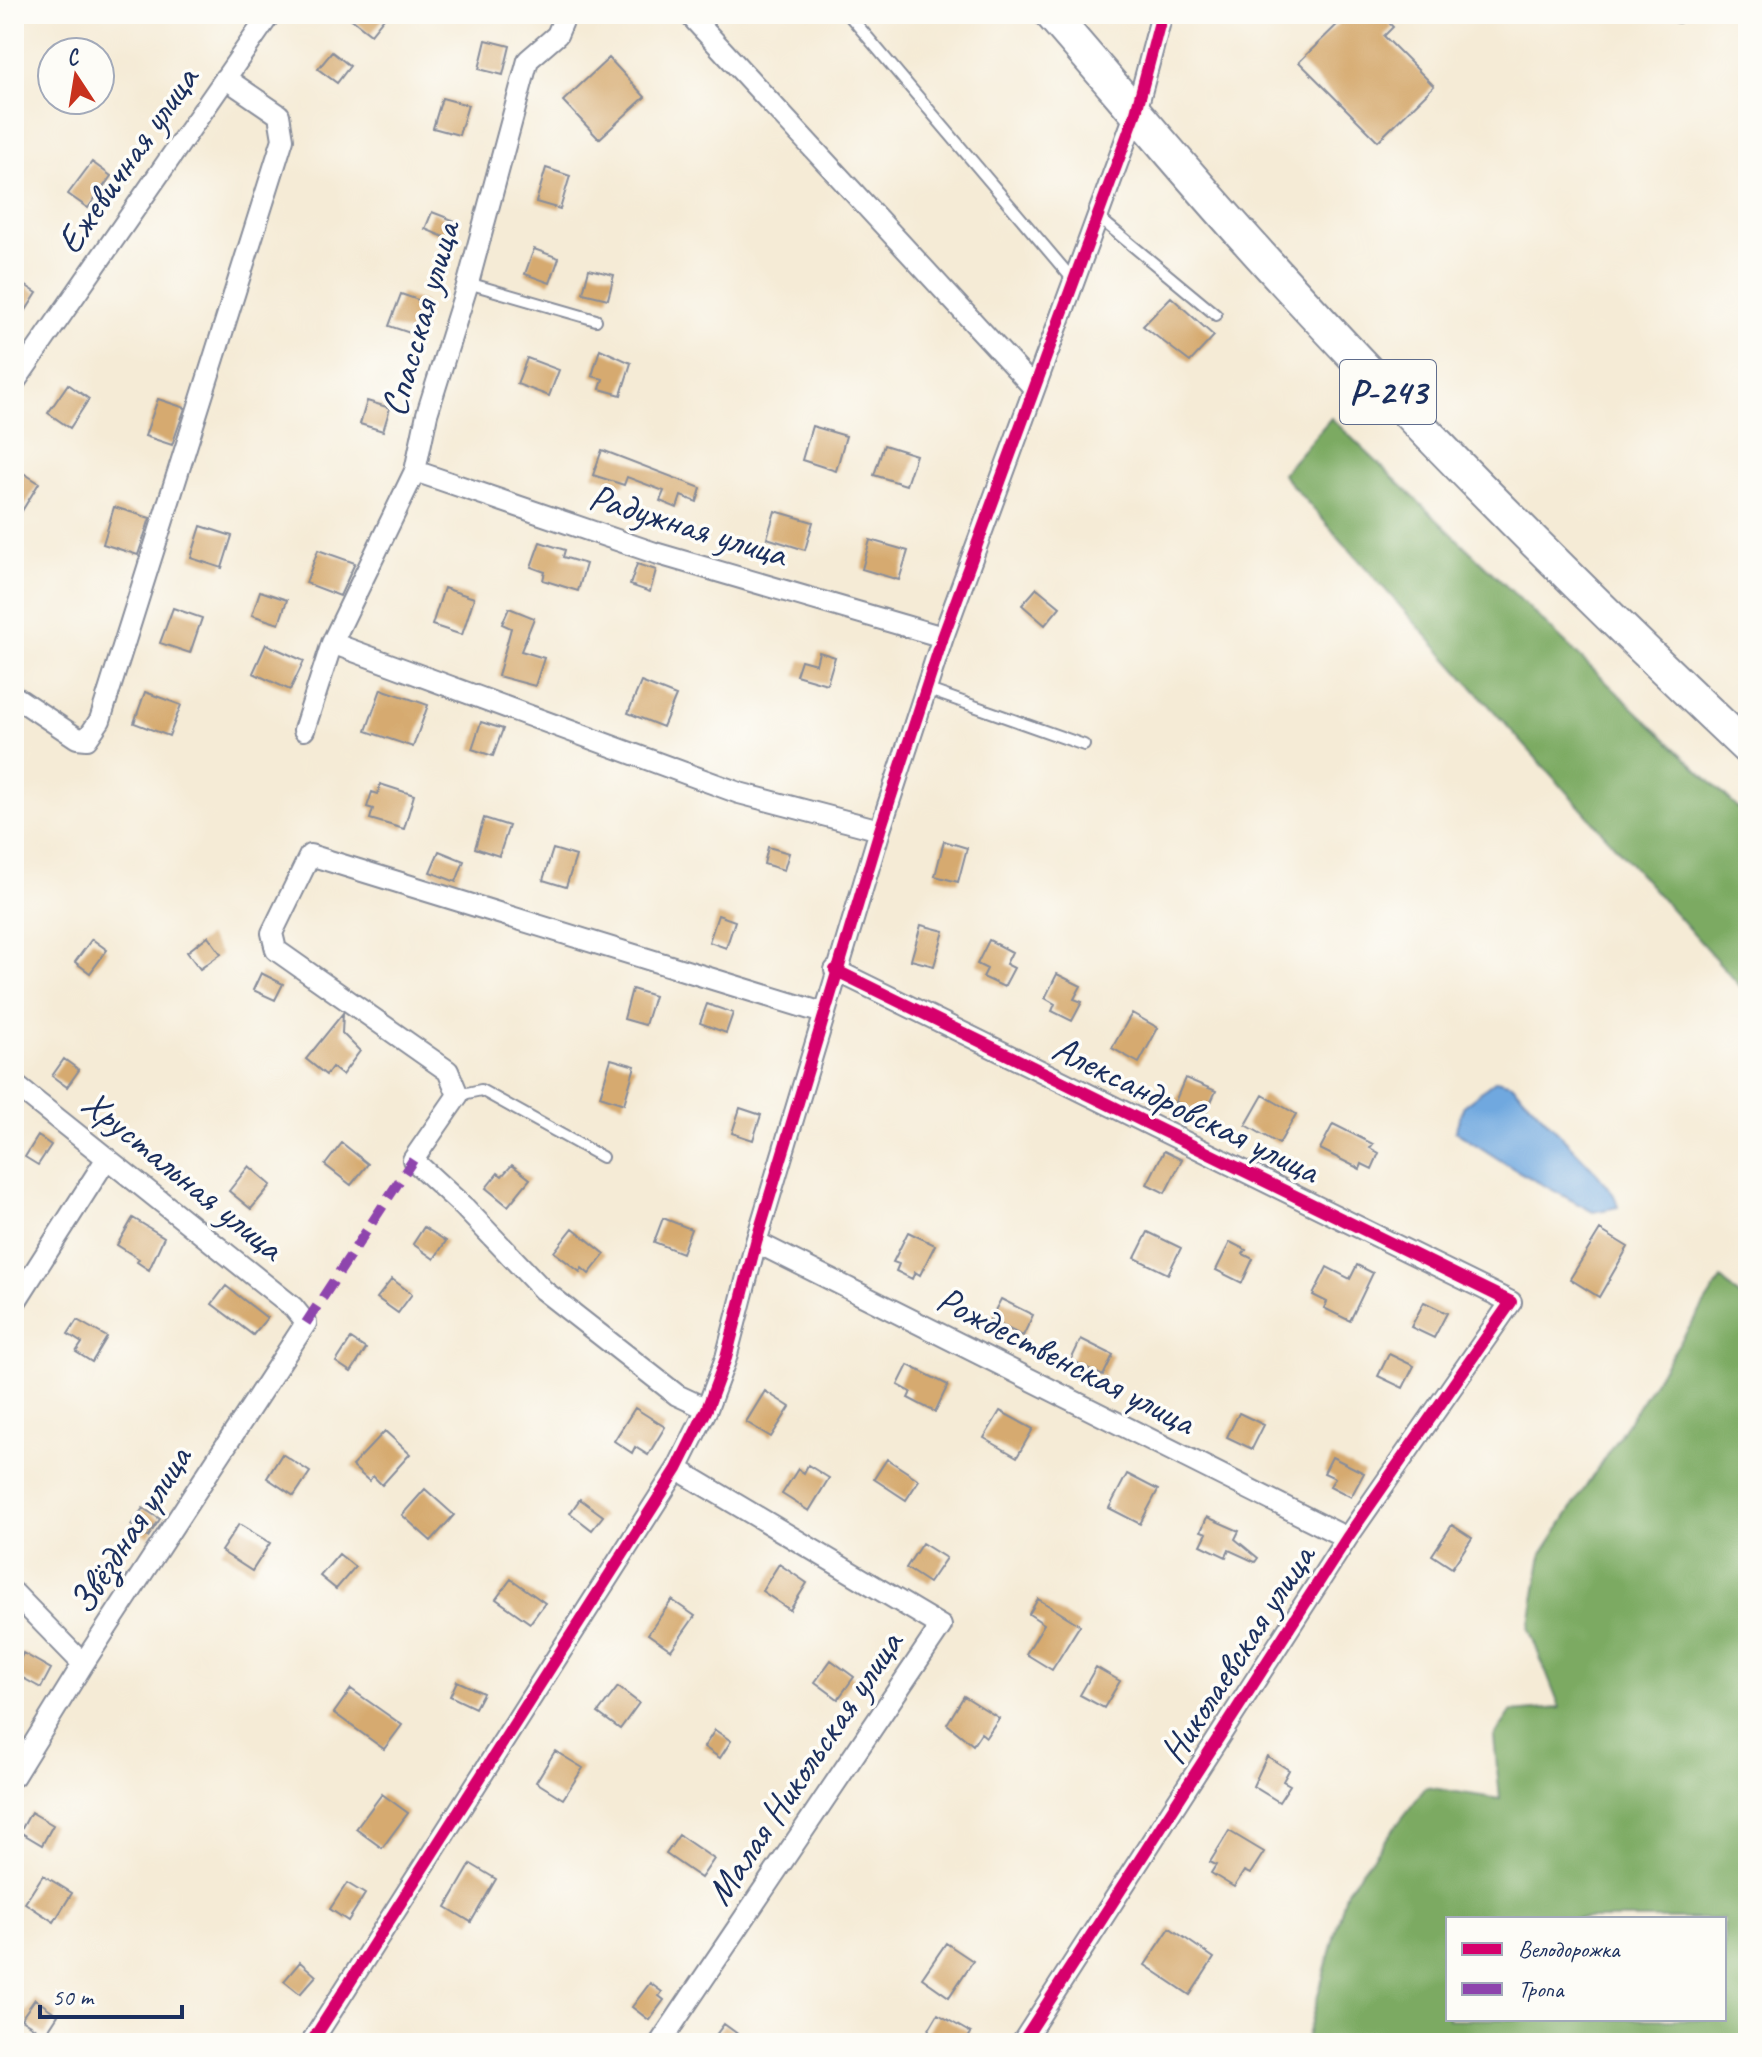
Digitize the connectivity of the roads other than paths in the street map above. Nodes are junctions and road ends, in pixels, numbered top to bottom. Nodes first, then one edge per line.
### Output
1 (270, 14) edge
2 (566, 14) edge
3 (689, 14) edge
4 (848, 14) edge
5 (1051, 14) edge
6 (1162, 14) edge
7 (225, 78) junction
8 (1136, 112) junction
9 (1098, 217) junction
10 (1074, 281) junction
11 (468, 283) junction
12 (1216, 315) dead end
13 (596, 320) dead end
14 (14, 383) edge
15 (1034, 388) junction
16 (415, 471) junction
17 (943, 637) junction
18 (332, 643) junction
19 (926, 689) junction
20 (14, 696) edge
21 (304, 730) dead end
22 (1084, 745) dead end
23 (1748, 749) edge
24 (880, 830) junction
25 (835, 970) junction
26 (823, 1013) junction
27 (14, 1084) edge
28 (458, 1095) junction
29 (602, 1157) dead end
30 (107, 1158) junction
31 (756, 1242) junction
32 (1511, 1302) joint
33 (14, 1304) edge
34 (306, 1323) joint
35 (707, 1409) junction
36 (677, 1469) junction
37 (1347, 1538) junction
38 (14, 1593) edge
39 (83, 1664) junction
40 (14, 1776) edge
41 (311, 2043) edge
42 (660, 2043) edge
43 (1022, 2043) edge

1 - 7 street, Ежевичная улица
2 - 11 street, Спасская улица
3 - 15 street
4 - 10 lane
5 - 8 highway, Р-243
6 - 8 street
7 - 14 street, Ежевичная улица
7 - 20 street
8 - 9 street
8 - 23 highway, Р-243
9 - 10 street
9 - 12 lane
10 - 15 street
11 - 13 lane
11 - 16 street, Спасская улица
15 - 17 street
16 - 17 street, Радужная улица
16 - 18 street, Спасская улица
17 - 19 street
18 - 21 street, Спасская улица
18 - 24 street
19 - 22 lane
19 - 24 street
24 - 25 street
25 - 26 street
25 - 32 street, Александровская улица
26 - 28 street
26 - 31 street
27 - 30 street, Хрустальная улица
28 - 29 lane
28 - 35 street
30 - 33 street
30 - 34 street, Хрустальная улица
31 - 35 street
31 - 37 street, Рождественская улица
32 - 37 street, Николаевская улица
34 - 39 street, Звёздная улица
35 - 36 street
36 - 41 street
36 - 42 street, Малая Никольская улица
37 - 43 street, Николаевская улица
38 - 39 street
39 - 40 street, Звёздная улица

